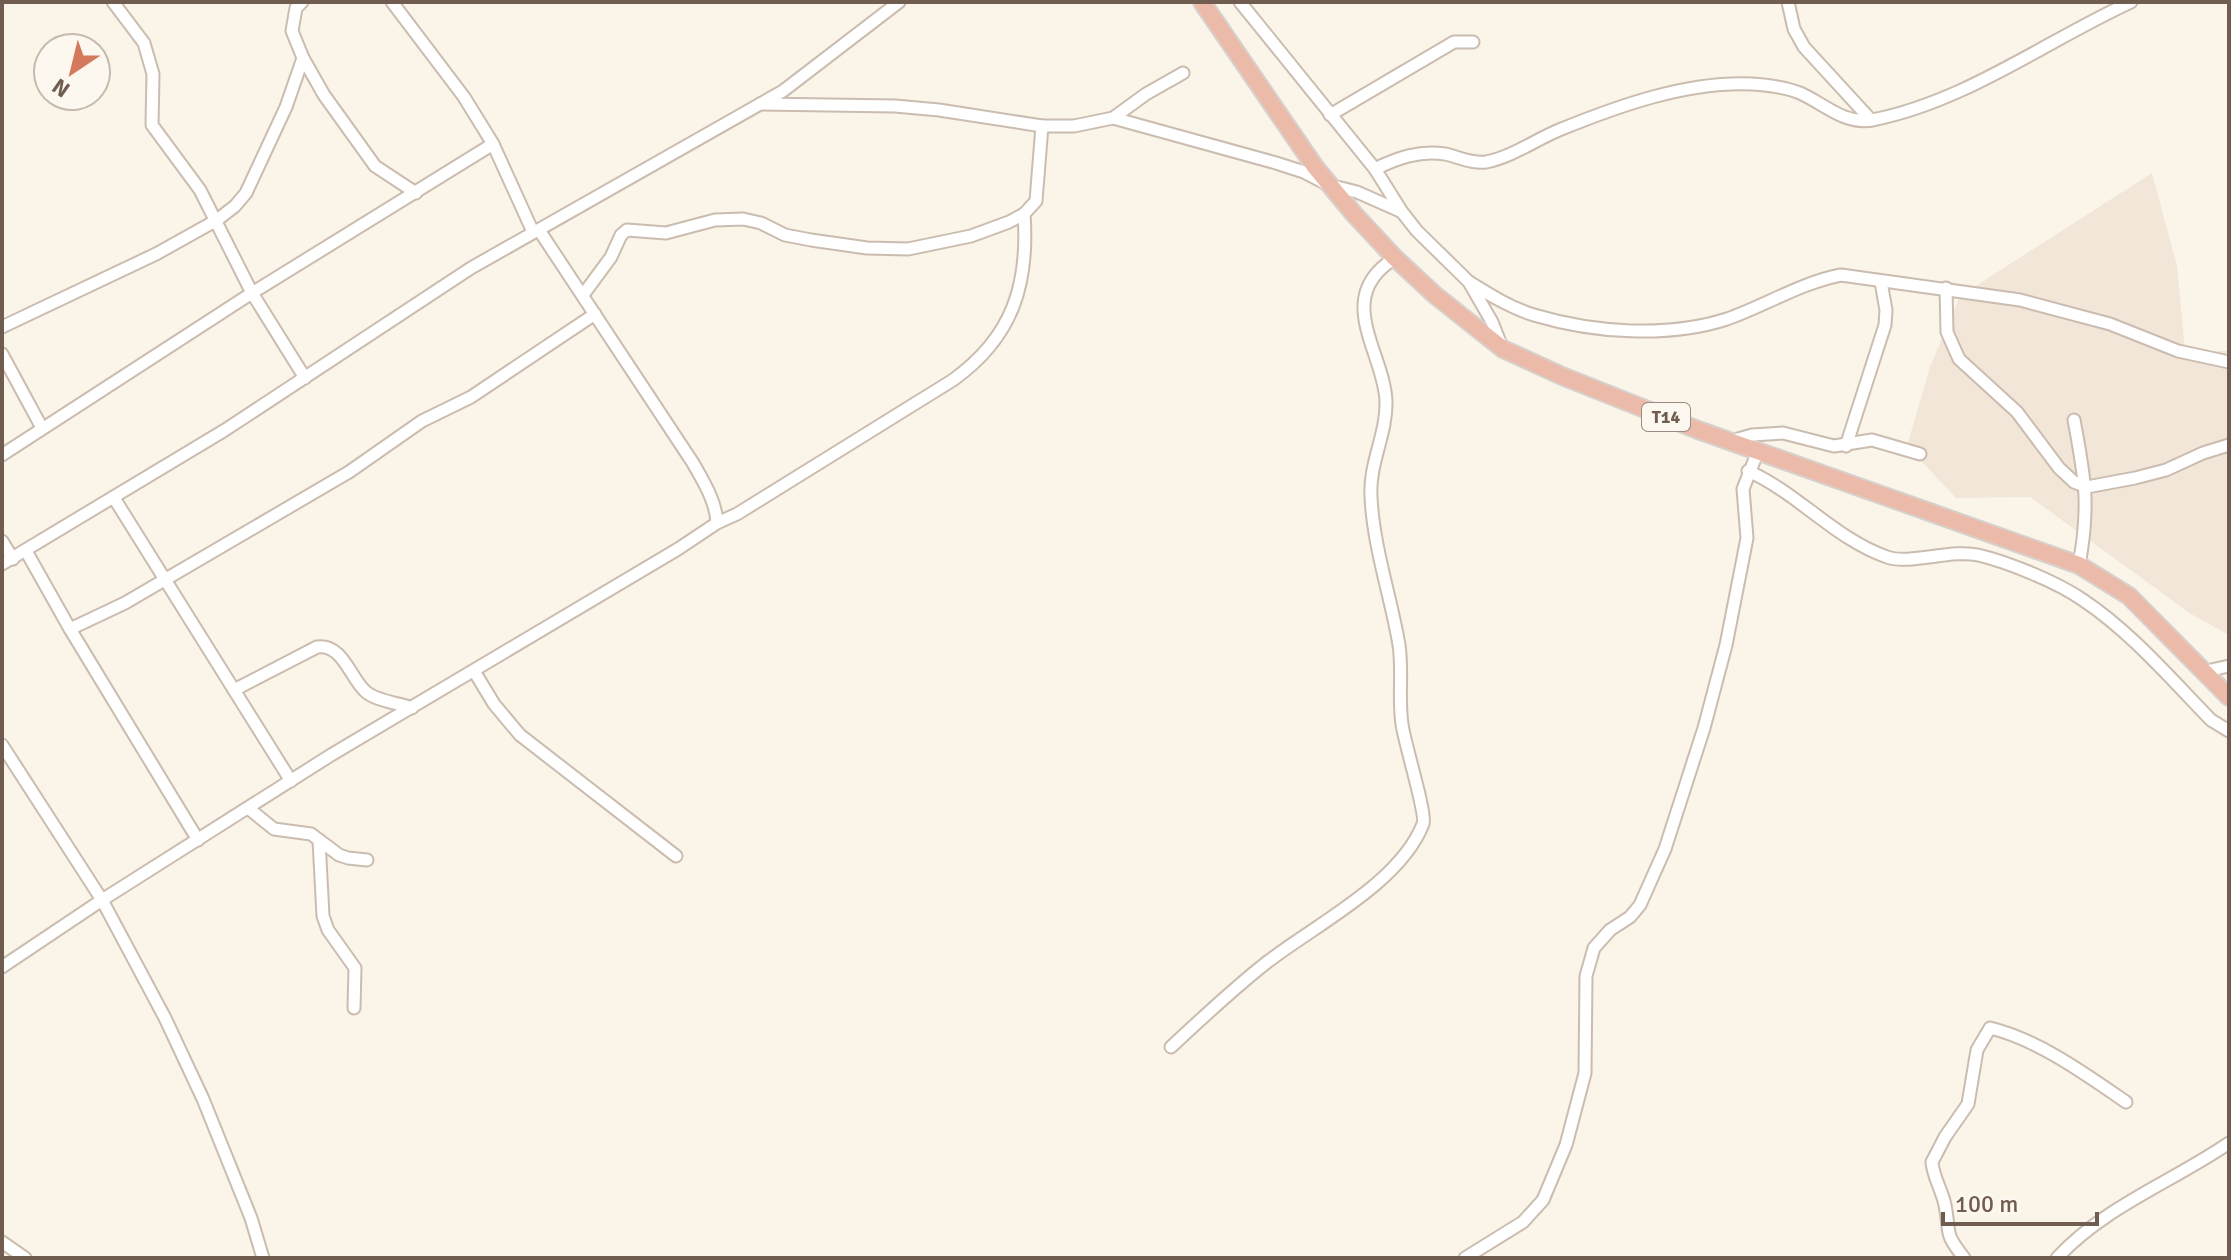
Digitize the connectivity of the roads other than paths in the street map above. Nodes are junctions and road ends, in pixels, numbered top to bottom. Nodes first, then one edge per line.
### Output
1 (113, 2) edge
2 (302, 2) edge
3 (392, 2) edge
4 (899, 2) edge
5 (1202, 2) edge
6 (1240, 2) edge
7 (1788, 2) edge
8 (2131, 2) edge
9 (1473, 42) dead end
10 (303, 58) junction
11 (1183, 73) dead end
12 (758, 104) junction
13 (1330, 115) junction
14 (1113, 118) junction
15 (1871, 120) junction
16 (1042, 126) junction
17 (493, 144) junction
18 (1375, 169) junction
19 (1329, 185) junction
20 (416, 193) junction
21 (1402, 212) junction
22 (1024, 214) junction
23 (217, 220) junction
24 (536, 231) junction
25 (1395, 258) junction
26 (1469, 282) junction
27 (1881, 282) junction
28 (1946, 288) junction
29 (252, 293) junction
30 (583, 295) junction
31 (595, 314) junction
32 (2, 327) edge
33 (1503, 349) junction
34 (2, 354) edge
35 (2229, 362) edge
36 (305, 378) junction
37 (2074, 420) dead end
38 (42, 428) junction
39 (1731, 441) junction
40 (2229, 445) edge
41 (1846, 446) junction
42 (1758, 451) junction
43 (1920, 454) dead end
44 (2, 455) edge
45 (1748, 471) junction
46 (2087, 487) junction
47 (114, 498) junction
48 (717, 523) junction
49 (2, 541) edge
50 (26, 551) junction
51 (7, 561) edge
52 (2079, 565) junction
53 (165, 579) junction
54 (70, 629) junction
55 (2229, 666) edge
56 (474, 671) junction
57 (2202, 672) junction
58 (234, 690) junction
59 (2229, 697) edge
60 (412, 708) junction
61 (2229, 731) edge
62 (2, 745) edge
63 (291, 781) junction
64 (248, 808) junction
65 (198, 840) junction
66 (319, 840) junction
67 (676, 856) dead end
68 (367, 860) dead end
69 (102, 900) junction
70 (2, 967) edge
71 (354, 1008) dead end
72 (1171, 1047) dead end
73 (2126, 1102) dead end
74 (2229, 1143) edge
75 (2, 1242) edge
76 (25, 1258) edge
77 (263, 1258) edge
78 (1465, 1258) edge
79 (1964, 1258) edge
80 (2057, 1258) edge

1 - 23 street
2 - 10 street
3 - 17 street
4 - 12 street
5 - 19 highway, T14
6 - 13 street
7 - 15 street
8 - 15 street
9 - 13 street
10 - 20 street
10 - 23 street
11 - 14 street
12 - 16 street
12 - 24 street
13 - 18 street
14 - 16 street
14 - 19 street
15 - 18 street
16 - 22 street
17 - 20 street
17 - 24 street
18 - 21 street
19 - 21 street
19 - 25 highway, T14
20 - 29 street
21 - 26 street
22 - 30 street
22 - 48 street
23 - 29 street
23 - 32 street
24 - 30 street
24 - 36 street
25 - 33 highway, T14
25 - 72 street
26 - 27 street
26 - 33 street
27 - 28 street
27 - 41 street
28 - 35 street
28 - 46 street
29 - 36 street
29 - 38 street
30 - 31 street
31 - 48 street
31 - 53 street
33 - 39 highway, T14
34 - 38 street
36 - 47 street
37 - 46 street
38 - 44 street
39 - 41 street
39 - 42 highway, T14
40 - 46 street
41 - 43 street
42 - 45 street
42 - 52 highway, T14
45 - 61 street
45 - 78 street
46 - 52 street
47 - 50 street
47 - 53 street
48 - 56 street
49 - 51 street
50 - 51 street
50 - 54 street
52 - 57 highway, T14
53 - 54 street
53 - 58 street
54 - 65 street
55 - 57 street
56 - 60 street
56 - 67 street
57 - 59 highway, T14
58 - 60 street
58 - 63 street
60 - 63 street
62 - 69 street
63 - 64 street
64 - 65 street
64 - 66 street
65 - 69 street
66 - 68 street
66 - 71 street
69 - 70 street
69 - 77 street
73 - 79 street
74 - 80 street
75 - 76 street

